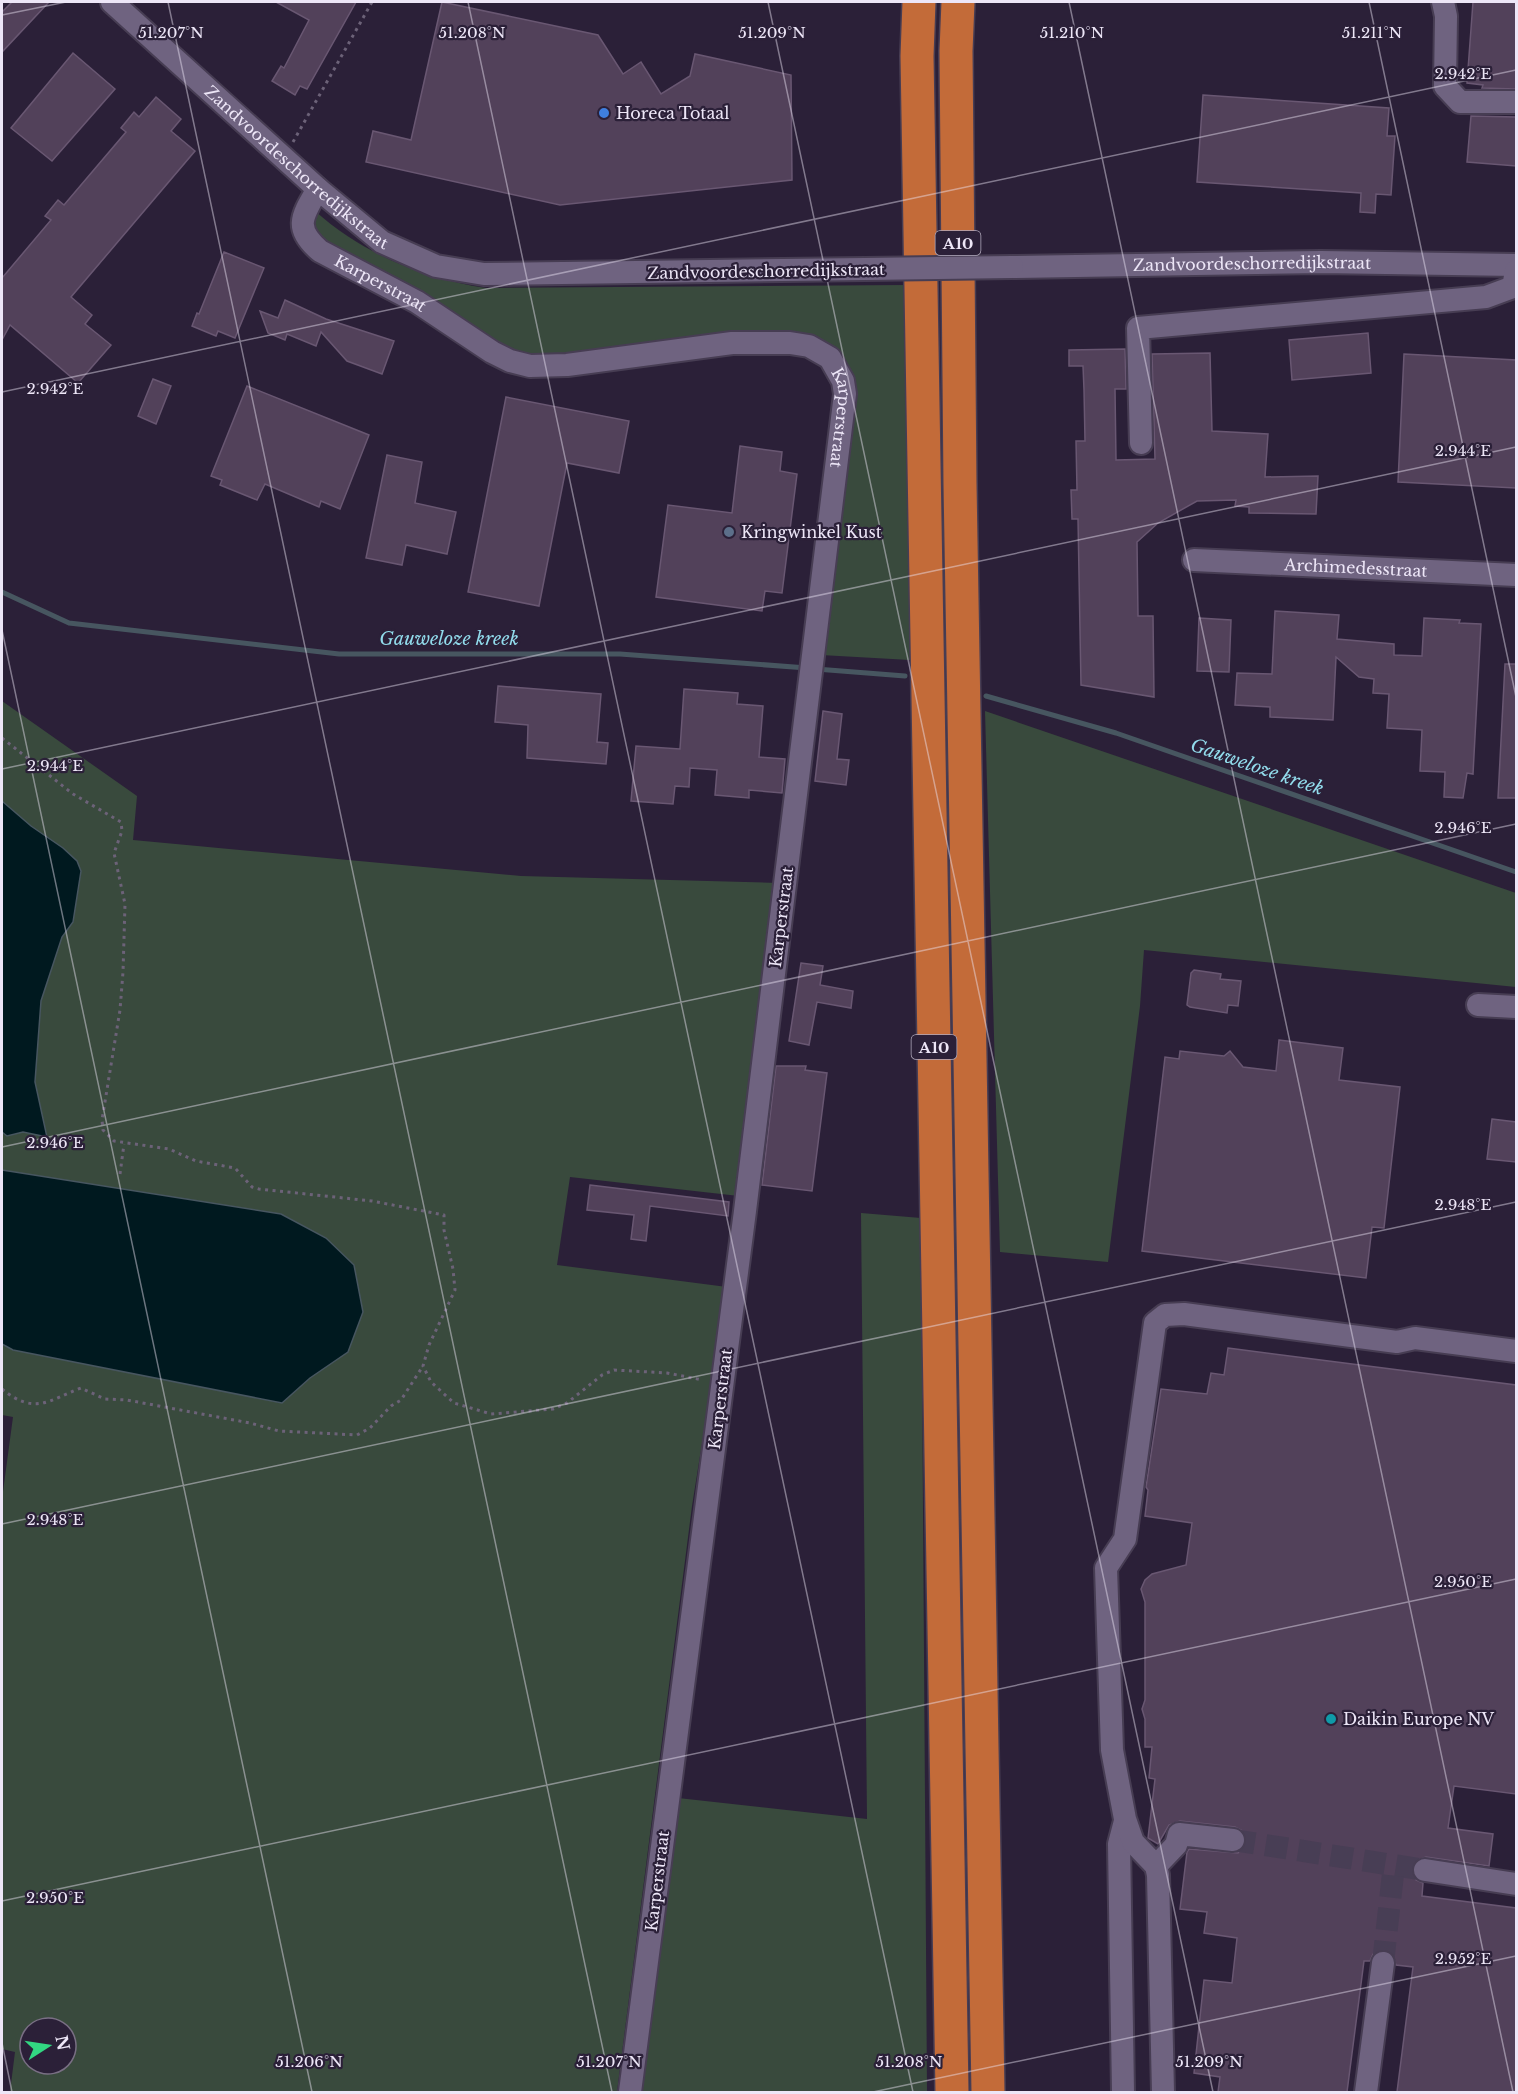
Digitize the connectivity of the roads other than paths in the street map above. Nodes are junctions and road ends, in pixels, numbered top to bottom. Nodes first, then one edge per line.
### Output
1 (112, 2) edge
2 (919, 2) edge
3 (958, 2) edge
4 (1443, 2) edge
5 (1516, 102) edge
6 (318, 189) junction
7 (1516, 265) edge
8 (1516, 271) edge
9 (1141, 443) dead end
10 (1194, 560) dead end
11 (1516, 575) edge
12 (1478, 1005) dead end
13 (1516, 1007) edge
14 (1516, 1351) edge
15 (1125, 1819) junction
16 (1233, 1840) tunnel mouth
17 (1156, 1866) junction
18 (1425, 1870) tunnel mouth
19 (1516, 1884) edge
20 (1383, 1963) tunnel mouth
21 (630, 2092) edge
22 (952, 2092) edge
23 (988, 2092) edge
24 (1123, 2092) edge
25 (1163, 2092) edge
26 (1366, 2092) edge

1 - 6 street, Zandvoordeschorredijkstraat
2 - 22 highway, A10
3 - 23 highway, A10
4 - 5 street
6 - 7 street, Zandvoordeschorredijkstraat, bridge
6 - 21 street, Karperstraat
8 - 9 street
10 - 11 street, Archimedesstraat
12 - 13 street
14 - 15 street
15 - 17 street
15 - 24 street
16 - 17 street
17 - 25 street
18 - 19 street
20 - 26 street

